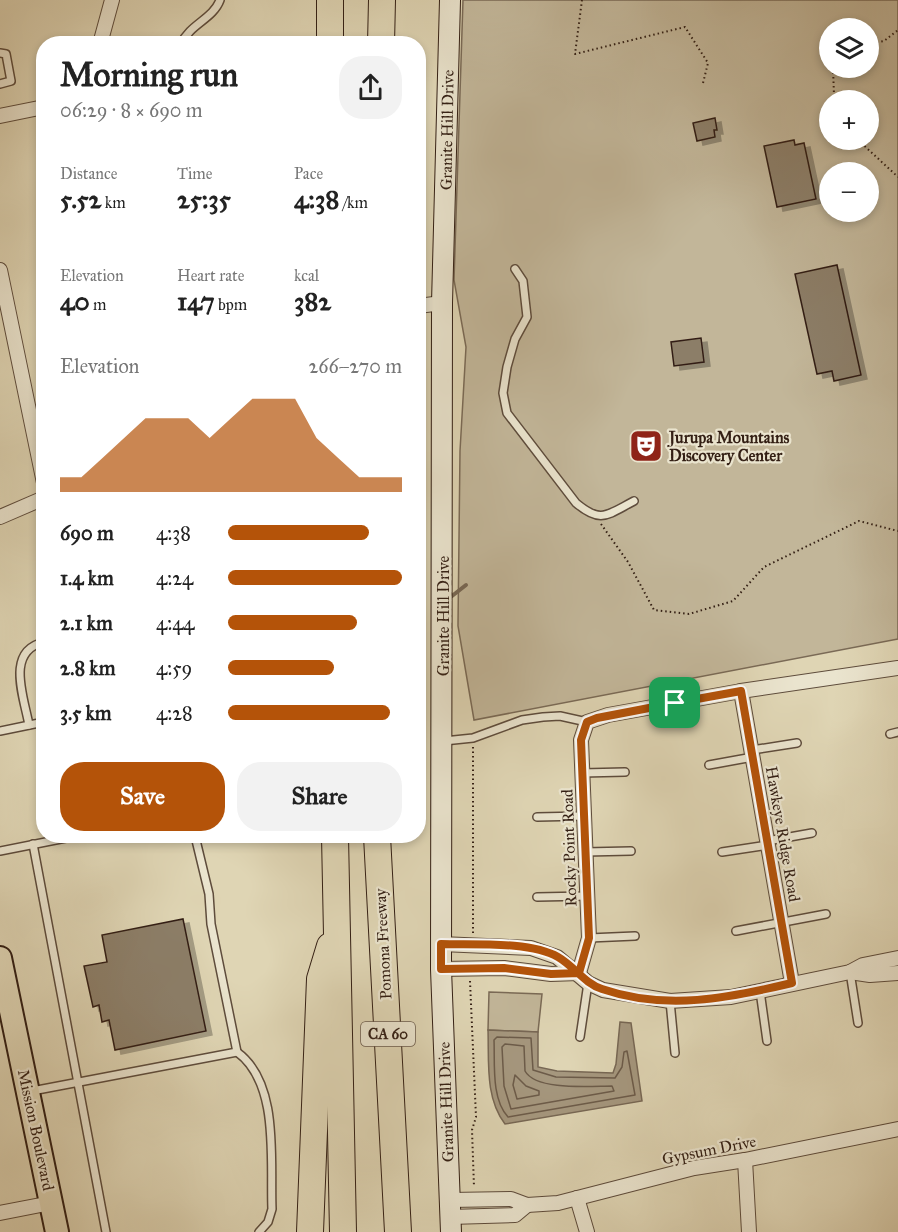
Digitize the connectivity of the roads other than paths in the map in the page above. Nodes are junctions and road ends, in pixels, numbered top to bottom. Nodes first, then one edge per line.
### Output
1 (112, 0) edge
2 (220, 0) edge
3 (330, 0) edge
4 (382, 0) edge
5 (450, 0) edge
6 (102, 36) edge
7 (187, 36) edge
8 (330, 36) edge
9 (381, 36) edge
10 (0, 52) edge
11 (0, 84) edge
12 (36, 109) edge
13 (0, 116) edge
14 (515, 269) dead end
15 (0, 270) edge
16 (442, 303) junction
17 (426, 305) edge
18 (36, 444) edge
19 (36, 501) edge
20 (634, 501) dead end
21 (0, 517) edge
22 (36, 644) edge
23 (898, 668) edge
24 (741, 691) junction
25 (587, 722) junction
26 (36, 724) edge
27 (29, 725) junction
28 (0, 731) edge
29 (443, 741) junction
30 (797, 743) dead end
31 (752, 754) junction
32 (709, 765) dead end
33 (625, 772) dead end
34 (582, 773) junction
35 (584, 816) junction
36 (537, 817) dead end
37 (812, 833) dead end
38 (38, 843) edge
39 (197, 843) edge
40 (335, 843) edge
41 (377, 843) edge
42 (767, 843) junction
43 (33, 844) junction
44 (0, 851) edge
45 (631, 851) dead end
46 (585, 852) junction
47 (722, 852) dead end
48 (587, 896) junction
49 (537, 897) dead end
50 (826, 914) dead end
51 (337, 919) junction
52 (781, 922) junction
53 (736, 931) dead end
54 (635, 936) dead end
55 (589, 938) junction
56 (441, 944) junction
57 (539, 951) junction
58 (0, 958) edge
59 (898, 958) edge
60 (441, 969) junction
61 (534, 971) junction
62 (850, 972) junction
63 (898, 973) edge
64 (583, 978) junction
65 (792, 983) junction
66 (760, 991) junction
67 (670, 1001) junction
68 (858, 1023) dead end
69 (580, 1037) dead end
70 (767, 1041) dead end
71 (237, 1052) junction
72 (675, 1053) dead end
73 (78, 1082) junction
74 (28, 1092) junction
75 (898, 1129) edge
76 (745, 1161) junction
77 (577, 1198) junction
78 (51, 1203) junction
79 (0, 1213) edge
80 (451, 1216) edge
81 (57, 1232) edge
82 (106, 1232) edge
83 (258, 1232) edge
84 (310, 1232) edge
85 (343, 1232) edge
86 (398, 1232) edge
87 (586, 1232) edge
88 (749, 1232) edge

1 - 6 street
2 - 7 lane
3 - 8 highway
4 - 9 highway
5 - 16 street, Granite Hill Drive
10 - 11 lane
12 - 13 street
14 - 20 lane
15 - 18 street
16 - 17 street
16 - 29 street, Granite Hill Drive
19 - 21 street
22 - 27 lane
23 - 24 street
24 - 25 street
24 - 31 street, Hawkeye Ridge Road
25 - 29 lane
25 - 34 street, Rocky Point Road
26 - 27 lane
27 - 28 lane
29 - 56 street, Granite Hill Drive
30 - 31 lane
31 - 32 lane
31 - 42 street, Hawkeye Ridge Road
33 - 34 lane
34 - 35 street, Rocky Point Road
35 - 36 lane
35 - 46 street, Rocky Point Road
37 - 42 lane
38 - 43 lane
39 - 71 lane
40 - 51 highway, CA 60
41 - 86 highway, Pomona Freeway / CA 60
42 - 47 lane
42 - 52 street, Hawkeye Ridge Road
43 - 44 lane
43 - 73 lane
45 - 46 lane
46 - 48 street, Rocky Point Road
48 - 49 lane
48 - 55 street, Rocky Point Road
50 - 52 lane
51 - 84 highway
51 - 85 highway, CA 60
52 - 53 lane
52 - 65 street, Hawkeye Ridge Road
54 - 55 lane
55 - 64 street, Rocky Point Road
56 - 57 street
56 - 60 street, Granite Hill Drive
57 - 61 street
57 - 64 street
58 - 74 main road, Mission Boulevard
59 - 62 street
60 - 61 street
60 - 80 street, Granite Hill Drive
61 - 64 street
62 - 63 street
62 - 65 street
62 - 68 lane
64 - 67 street
64 - 69 lane
65 - 66 street
66 - 67 street
66 - 70 lane
67 - 72 lane
71 - 73 lane
71 - 83 lane
73 - 74 lane
73 - 82 lane
74 - 78 main road, Mission Boulevard
75 - 76 street, Gypsum Drive
76 - 77 street, Gypsum Drive
76 - 88 street
77 - 80 street, Gypsum Drive
77 - 87 street
78 - 79 street
78 - 81 main road, Mission Boulevard

